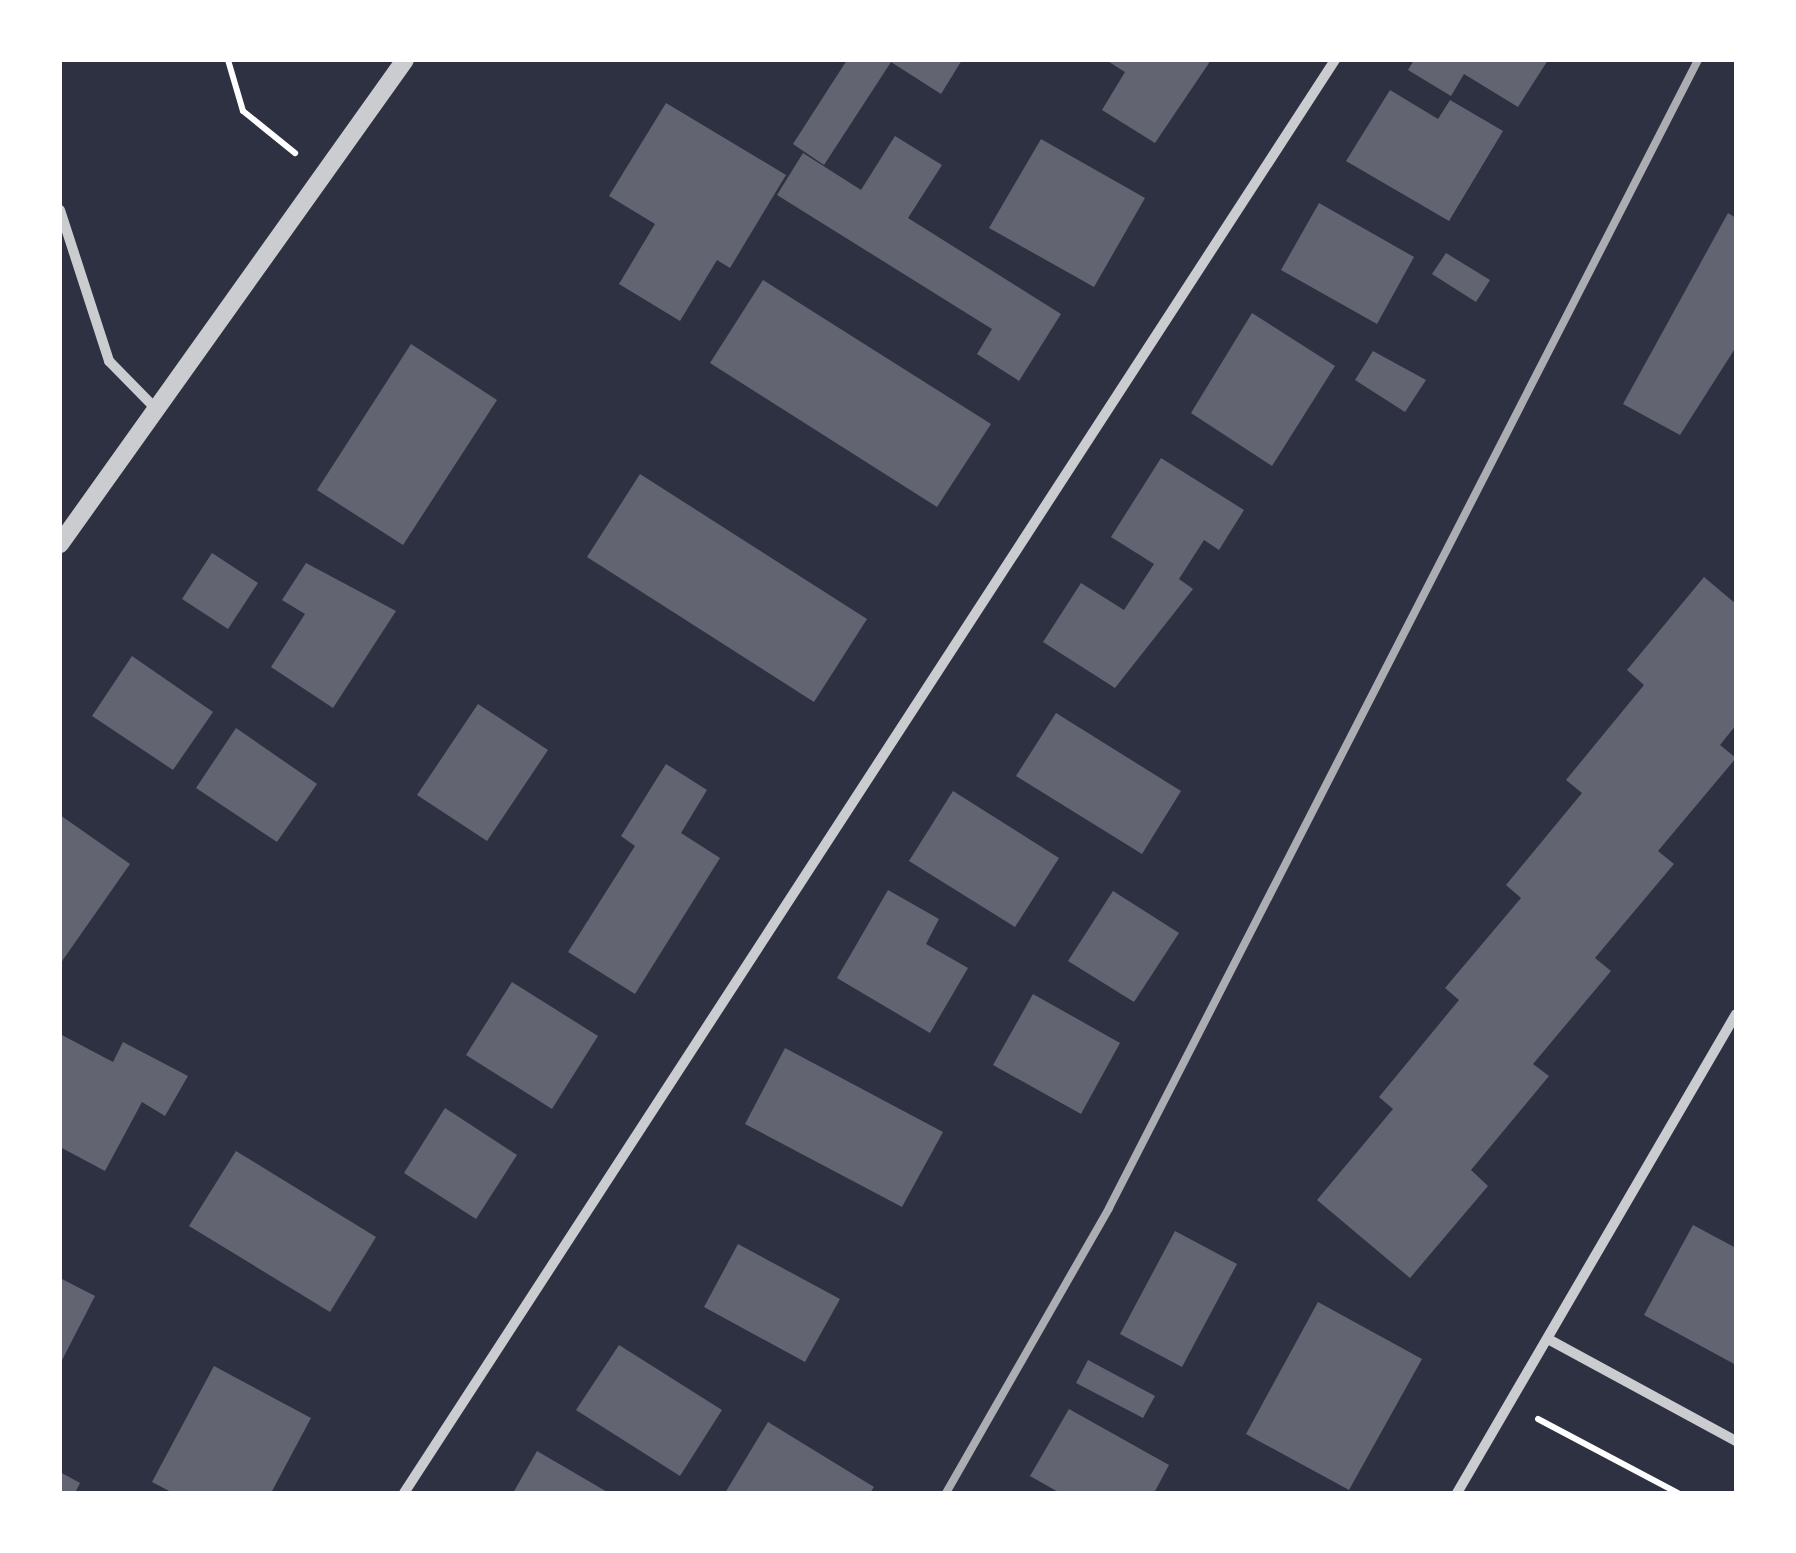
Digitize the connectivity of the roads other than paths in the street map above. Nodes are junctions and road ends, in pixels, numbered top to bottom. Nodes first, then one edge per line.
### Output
1 (404, 60) edge
2 (1335, 60) edge
3 (60, 210) edge
4 (156, 410) junction
5 (60, 544) edge
6 (1736, 1014) edge
7 (1548, 1339) junction
8 (1736, 1441) edge
9 (404, 1493) edge
10 (1457, 1493) edge

1 - 4 street
2 - 9 street
3 - 4 street
4 - 5 street
6 - 7 street
7 - 8 street
7 - 10 street

